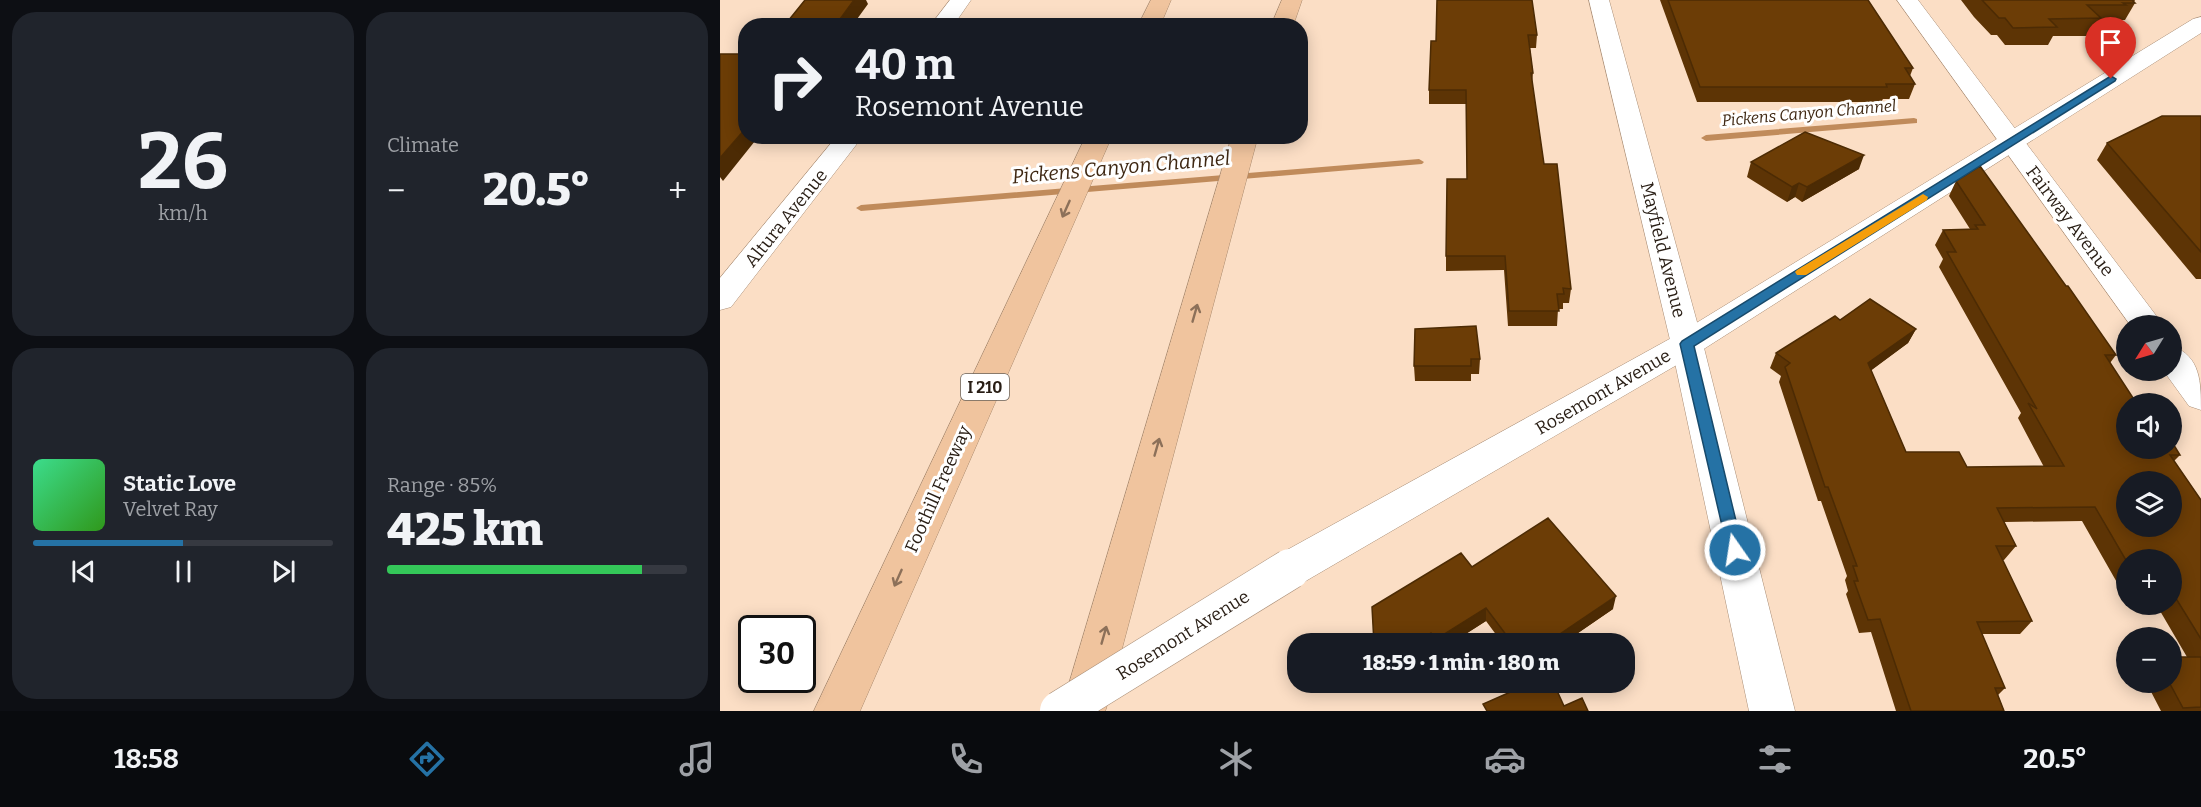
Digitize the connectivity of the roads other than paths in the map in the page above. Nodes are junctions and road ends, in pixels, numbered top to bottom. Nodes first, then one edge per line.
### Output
1 (961, 0) edge
2 (1161, 0) edge
3 (1292, 0) edge
4 (1599, 0) edge
5 (1907, 0) edge
6 (947, 18) edge
7 (1153, 18) edge
8 (1285, 18) edge
9 (2201, 24) edge
10 (2011, 142) junction
11 (845, 144) edge
12 (1095, 144) edge
13 (1243, 144) edge
14 (720, 300) edge
15 (2140, 315) edge
16 (1687, 344) junction
17 (2182, 371) edge
18 (2201, 397) edge
19 (871, 638) junction
20 (830, 711) edge
21 (837, 711) edge
22 (1060, 711) edge
23 (1082, 711) edge
24 (1772, 711) edge

1 - 6 street
2 - 7 highway
3 - 8 highway
4 - 16 street, Mayfield Avenue
5 - 10 street, Fairway Avenue
9 - 10 street, Rosemont Avenue
10 - 15 street, Fairway Avenue
10 - 16 street, Rosemont Avenue
11 - 14 street, Altura Avenue
12 -> 19 highway, Foothill Freeway / I 210
23 -> 13 highway
16 - 22 street, Rosemont Avenue, bridge
16 - 24 street, Mayfield Avenue
17 - 18 street
19 - 20 highway
19 - 21 highway, Foothill Freeway / I 210

